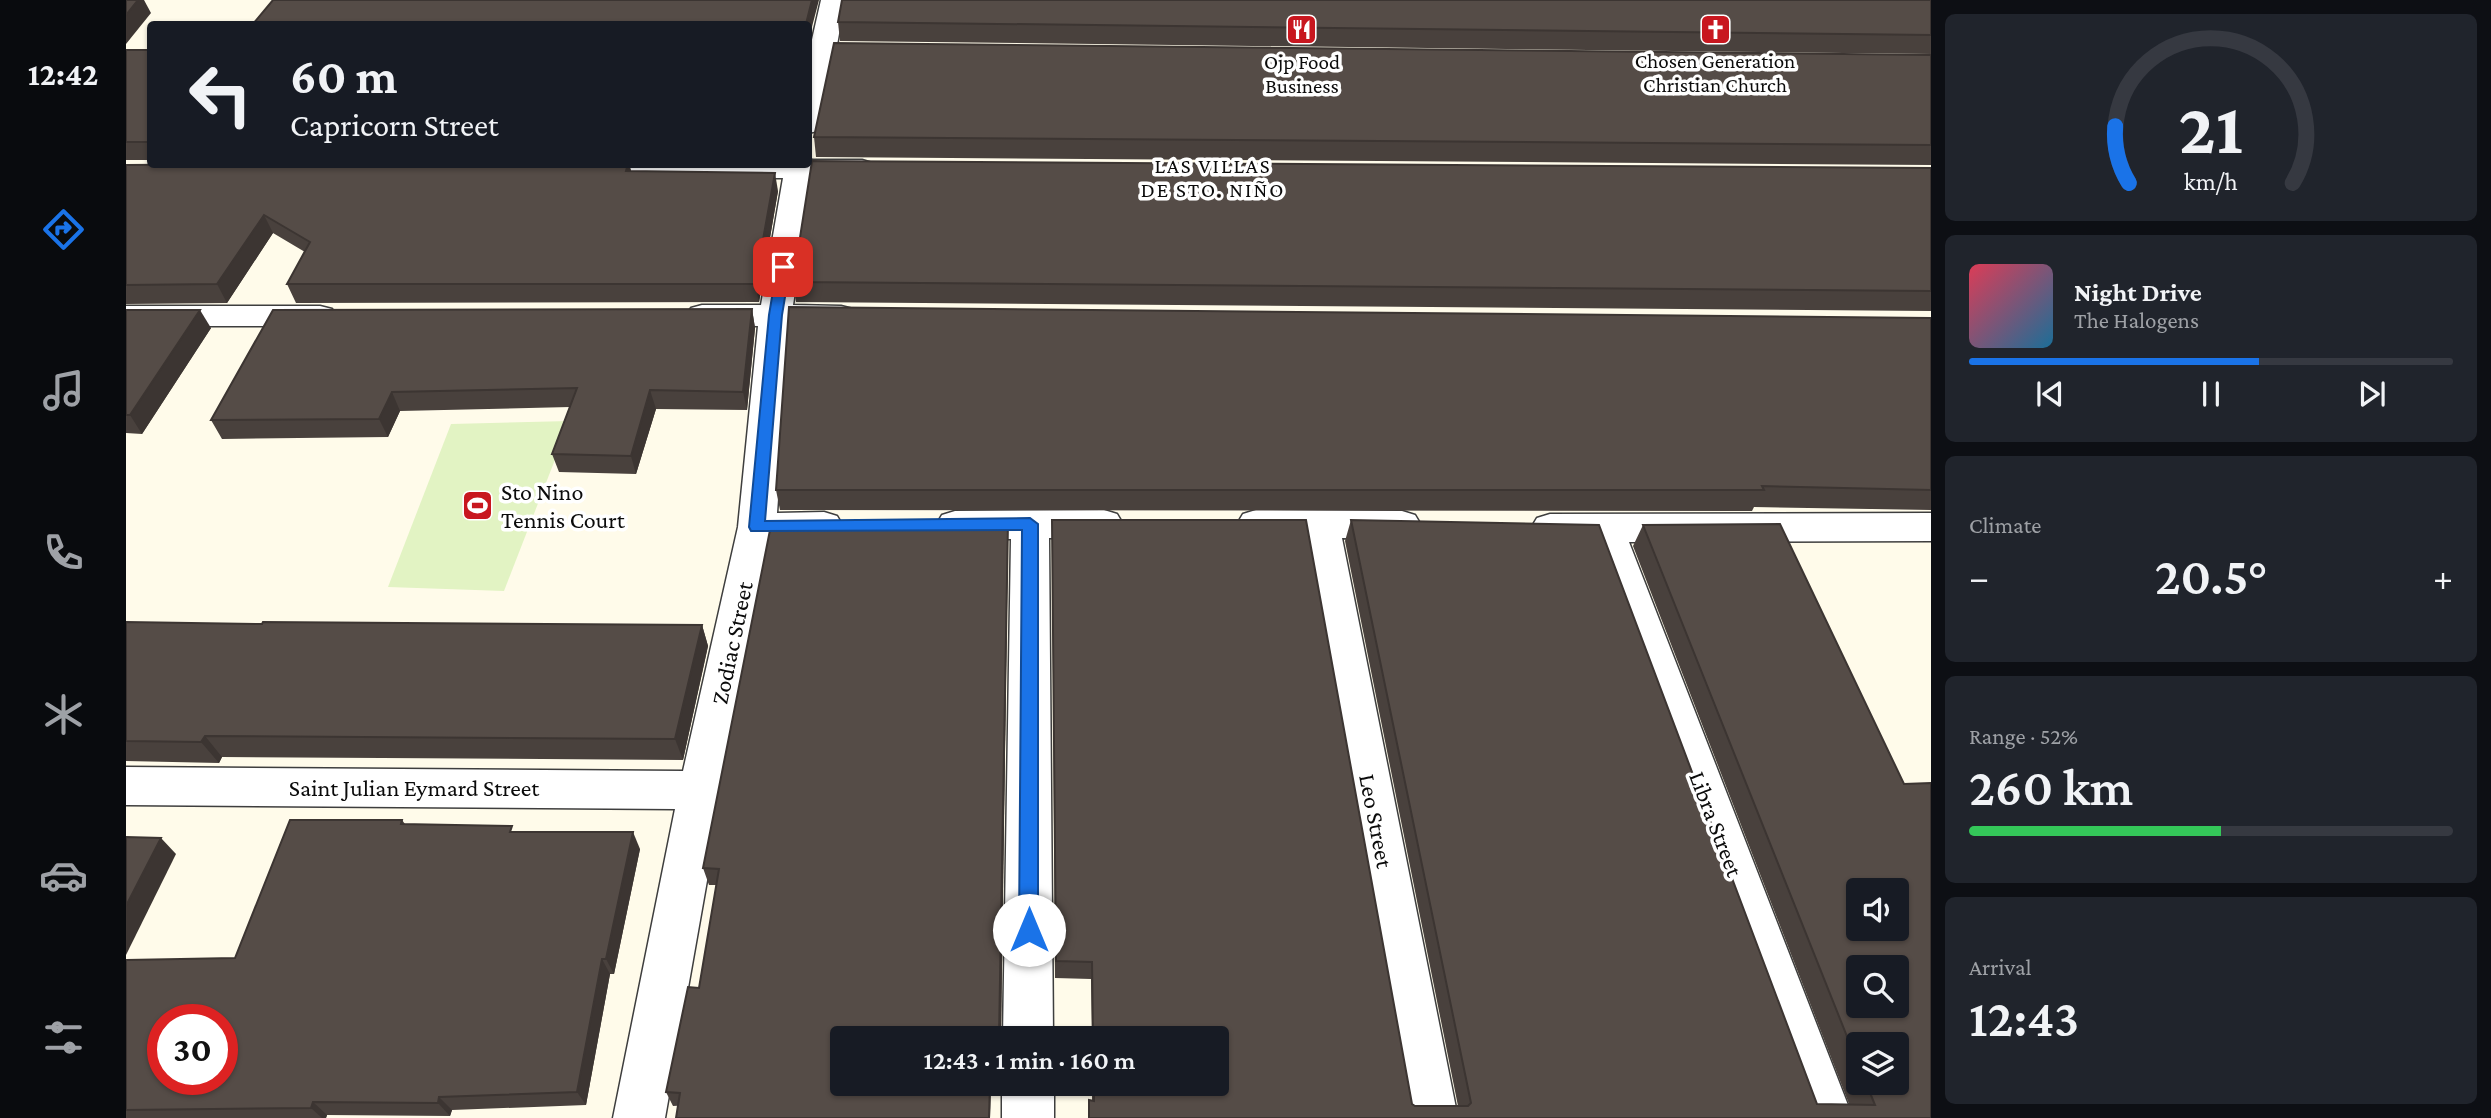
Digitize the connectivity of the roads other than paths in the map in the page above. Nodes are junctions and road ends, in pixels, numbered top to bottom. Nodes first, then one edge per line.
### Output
1 (833, 0) edge
2 (816, 52) edge
3 (907, 53) edge
4 (812, 88) edge
5 (812, 167) edge
6 (717, 168) edge
7 (799, 168) edge
8 (552, 170) edge
9 (883, 170) edge
10 (679, 315) edge
11 (775, 315) junction
12 (126, 316) edge
13 (347, 316) edge
14 (873, 316) edge
15 (1030, 524) junction
16 (1141, 524) edge
17 (1224, 524) edge
18 (1321, 524) junction
19 (921, 525) edge
20 (852, 526) edge
21 (1442, 526) edge
22 (757, 527) junction
23 (1510, 527) edge
24 (1931, 527) edge
25 (1605, 529) junction
26 (126, 786) edge
27 (701, 790) junction
28 (1028, 1026) edge
29 (1028, 1096) edge
30 (639, 1118) edge
31 (1028, 1118) edge
32 (1432, 1118) edge
33 (1827, 1118) edge

1 - 2 street
2 - 3 street
2 - 4 street
5 - 9 street
6 - 8 street
7 - 11 street, Zodiac Street
10 - 11 street
11 - 14 street
11 - 22 street, Zodiac Street
12 - 13 street
15 - 16 street
15 - 19 street
15 - 28 street
17 - 18 street
18 - 21 street
18 - 32 street, Leo Street
20 - 22 street
22 - 27 street, Zodiac Street
23 - 25 street
24 - 25 street
25 - 33 street, Libra Street
26 - 27 street, Saint Julian Eymard Street
27 - 30 street, Zodiac Street
29 - 31 street

